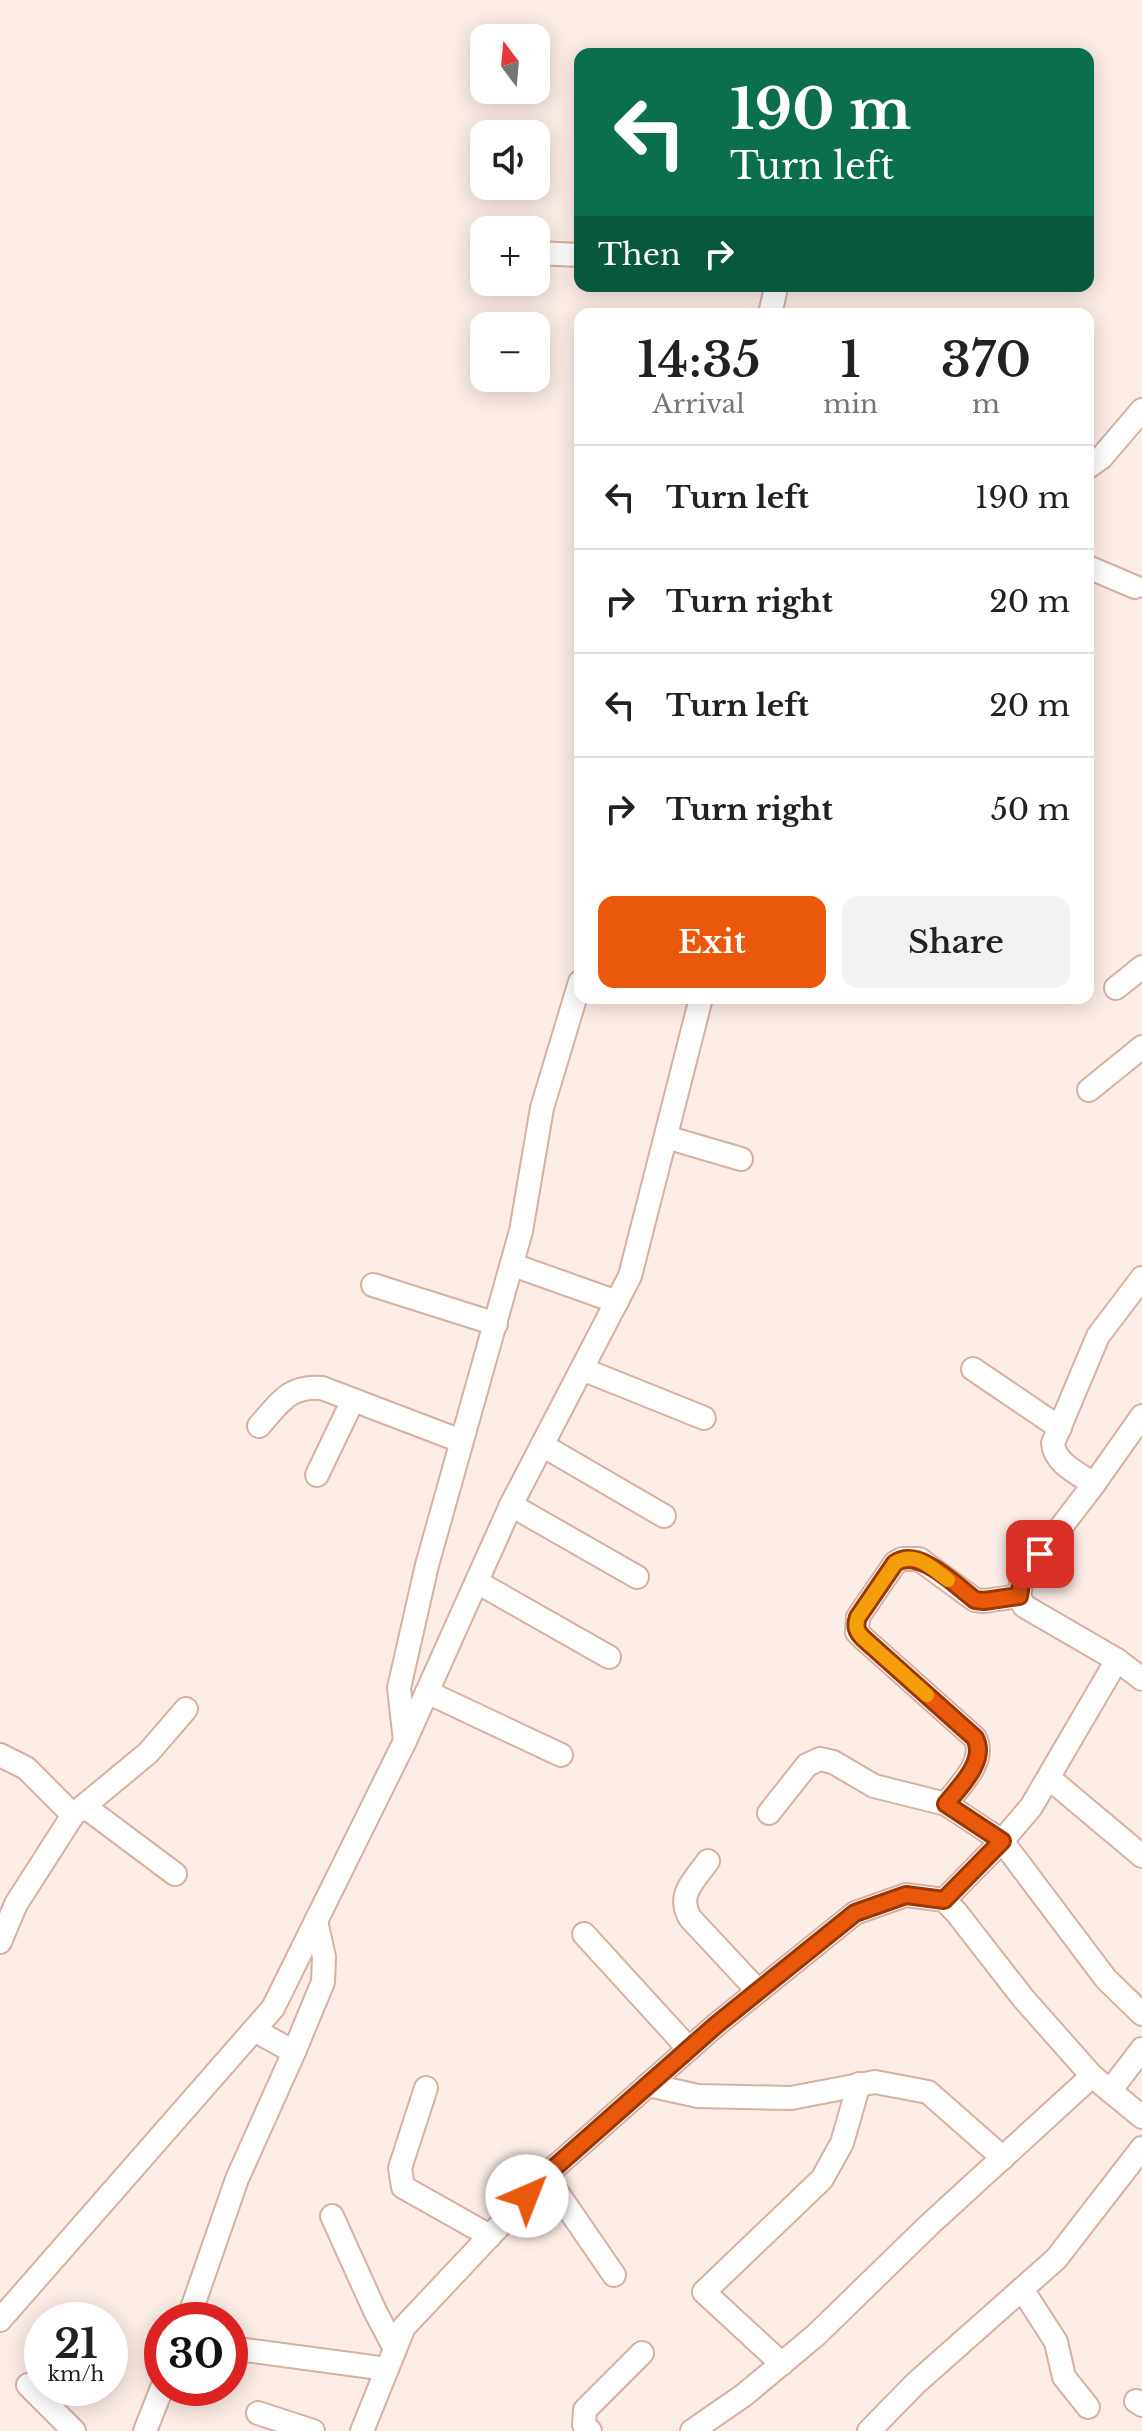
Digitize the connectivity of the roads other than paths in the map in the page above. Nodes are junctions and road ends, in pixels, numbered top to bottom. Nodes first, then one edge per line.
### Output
1 (550, 254) edge
2 (574, 255) edge
3 (1142, 410) edge
4 (1094, 463) edge
5 (1094, 570) edge
6 (1135, 587) dead end
7 (1142, 967) edge
8 (1116, 988) dead end
9 (574, 1002) edge
10 (699, 1004) edge
11 (1142, 1047) edge
12 (1089, 1090) dead end
13 (666, 1137) junction
14 (741, 1159) dead end
15 (513, 1265) junction
16 (1142, 1278) edge
17 (373, 1285) dead end
18 (617, 1302) junction
19 (496, 1324) junction
20 (582, 1369) junction
21 (973, 1369) dead end
22 (353, 1400) junction
23 (1142, 1416) edge
24 (704, 1418) dead end
25 (259, 1426) dead end
26 (1060, 1428) junction
27 (461, 1441) junction
28 (542, 1445) junction
29 (317, 1475) dead end
30 (1094, 1484) junction
31 (511, 1505) junction
32 (664, 1516) dead end
33 (637, 1577) dead end
34 (477, 1582) junction
35 (1019, 1596) junction
36 (609, 1657) dead end
37 (1117, 1660) junction
38 (1142, 1679) edge
39 (427, 1692) junction
40 (186, 1709) dead end
41 (405, 1741) junction
42 (0, 1755) edge
43 (561, 1755) dead end
44 (1049, 1778) junction
45 (946, 1804) junction
46 (78, 1810) junction
47 (769, 1813) dead end
48 (1002, 1841) junction
49 (1142, 1856) edge
50 (708, 1861) dead end
51 (175, 1874) dead end
52 (944, 1900) junction
53 (316, 1921) junction
54 (584, 1934) dead end
55 (0, 1942) edge
56 (758, 1991) junction
57 (1142, 2014) edge
58 (254, 2030) junction
59 (689, 2049) junction
60 (1142, 2049) edge
61 (294, 2052) junction
62 (1092, 2076) junction
63 (859, 2084) junction
64 (648, 2085) junction
65 (426, 2088) dead end
66 (1110, 2091) junction
67 (1142, 2117) edge
68 (1142, 2148) edge
69 (1003, 2158) junction
70 (546, 2176) junction
71 (332, 2216) dead end
72 (490, 2236) junction
73 (614, 2275) dead end
74 (1022, 2289) junction
75 (194, 2302) edge
76 (0, 2320) edge
77 (248, 2349) edge
78 (642, 2353) dead end
79 (391, 2359) junction
80 (782, 2364) junction
81 (49, 2406) edge
82 (155, 2406) edge
83 (1088, 2407) dead end
84 (258, 2413) dead end
85 (288, 2427) edge
86 (588, 2430) edge
87 (74, 2431) edge
88 (145, 2431) edge
89 (313, 2431) edge
90 (362, 2431) edge
91 (692, 2431) edge
92 (869, 2431) edge

1 - 2 street
3 - 4 street
5 - 6 street
7 - 8 street
9 - 15 street
10 - 13 street
11 - 12 street
13 - 14 street
13 - 18 street
15 - 18 street
15 - 19 street
16 - 26 street
17 - 19 street
18 - 20 street
19 - 27 street
20 - 24 street
20 - 28 street
21 - 26 street
22 - 25 street
22 - 27 street
22 - 29 street
23 - 30 street
26 - 30 street
27 - 41 street
28 - 31 street
28 - 32 street
30 - 35 street
31 - 33 street
31 - 34 street
34 - 36 street
34 - 39 street
35 - 37 street
35 - 45 street
37 - 38 street
37 - 44 street
39 - 41 street
39 - 43 street
40 - 46 street
41 - 53 street
42 - 46 street
44 - 48 street
44 - 49 street
45 - 47 street
45 - 48 street
46 - 51 street
46 - 55 street
48 - 52 street
48 - 57 street
50 - 56 street
52 - 56 street
52 - 62 street
53 - 58 street
53 - 61 street
54 - 59 street
56 - 59 street
58 - 61 street
58 - 76 street
59 - 64 street
60 - 66 street
61 - 75 street
62 - 66 street
62 - 69 street
63 - 64 street
63 - 69 street
63 - 80 street
64 - 70 street
65 - 72 street
66 - 67 street
68 - 74 street
69 - 80 street
70 - 72 street
70 - 73 street
71 - 79 street
72 - 79 street
74 - 83 street
74 - 92 street
77 - 79 street
78 - 86 street
79 - 90 street
80 - 91 street
81 - 87 street
82 - 88 street
84 - 85 street
85 - 89 street

